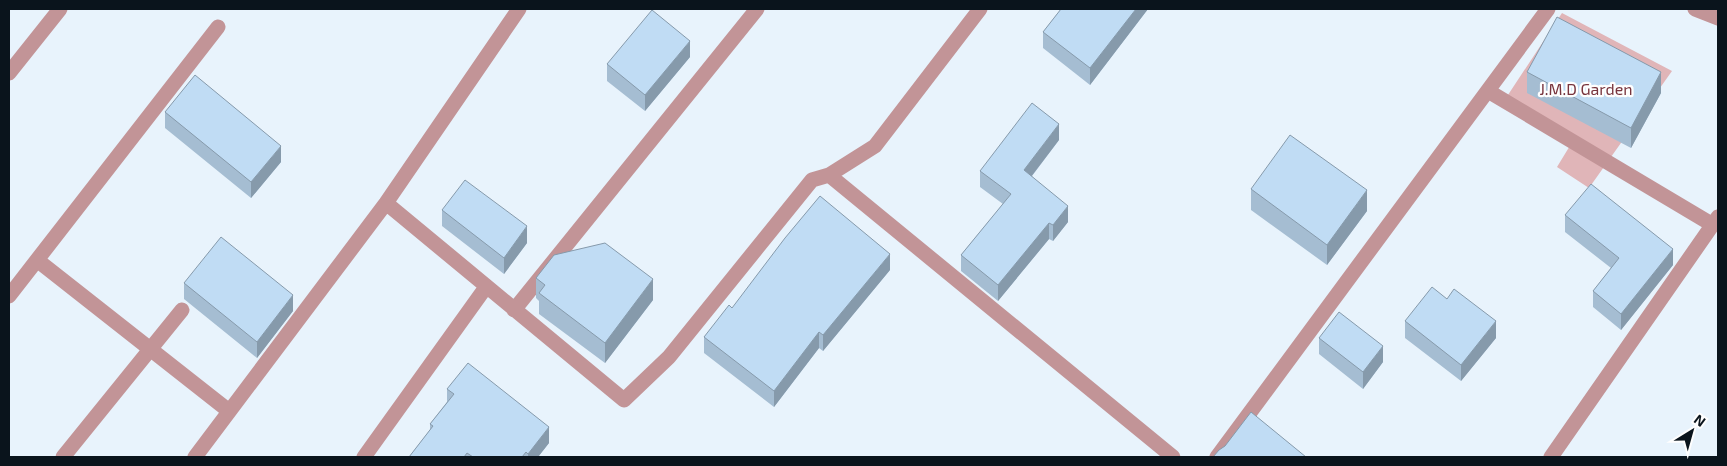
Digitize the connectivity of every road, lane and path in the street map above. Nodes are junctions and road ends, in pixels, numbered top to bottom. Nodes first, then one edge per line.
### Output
1 (60, 9) edge
2 (518, 9) edge
3 (757, 9) edge
4 (980, 9) edge
5 (1548, 9) edge
6 (1695, 9) edge
7 (1718, 18) edge
8 (218, 27) dead end
9 (9, 73) edge
10 (1488, 91) junction
11 (829, 175) junction
12 (386, 203) junction
13 (1716, 221) edge
14 (37, 260) junction
15 (486, 287) junction
16 (9, 296) edge
17 (182, 310) dead end
18 (514, 310) junction
19 (150, 349) junction
20 (229, 411) junction
21 (63, 457) edge
22 (195, 457) edge
23 (364, 457) edge
24 (1173, 457) edge
25 (1218, 457) edge
26 (1551, 457) edge

1 - 9 street
2 - 12 street
3 - 18 street
4 - 11 street
5 - 10 street
6 - 7 street
8 - 14 street
10 - 13 street
10 - 25 street
11 - 18 street
11 - 24 street
12 - 15 street
12 - 20 street
13 - 26 street
14 - 16 street
14 - 19 street
15 - 18 street
15 - 23 street
17 - 19 street
19 - 20 street
19 - 21 street
20 - 22 street

